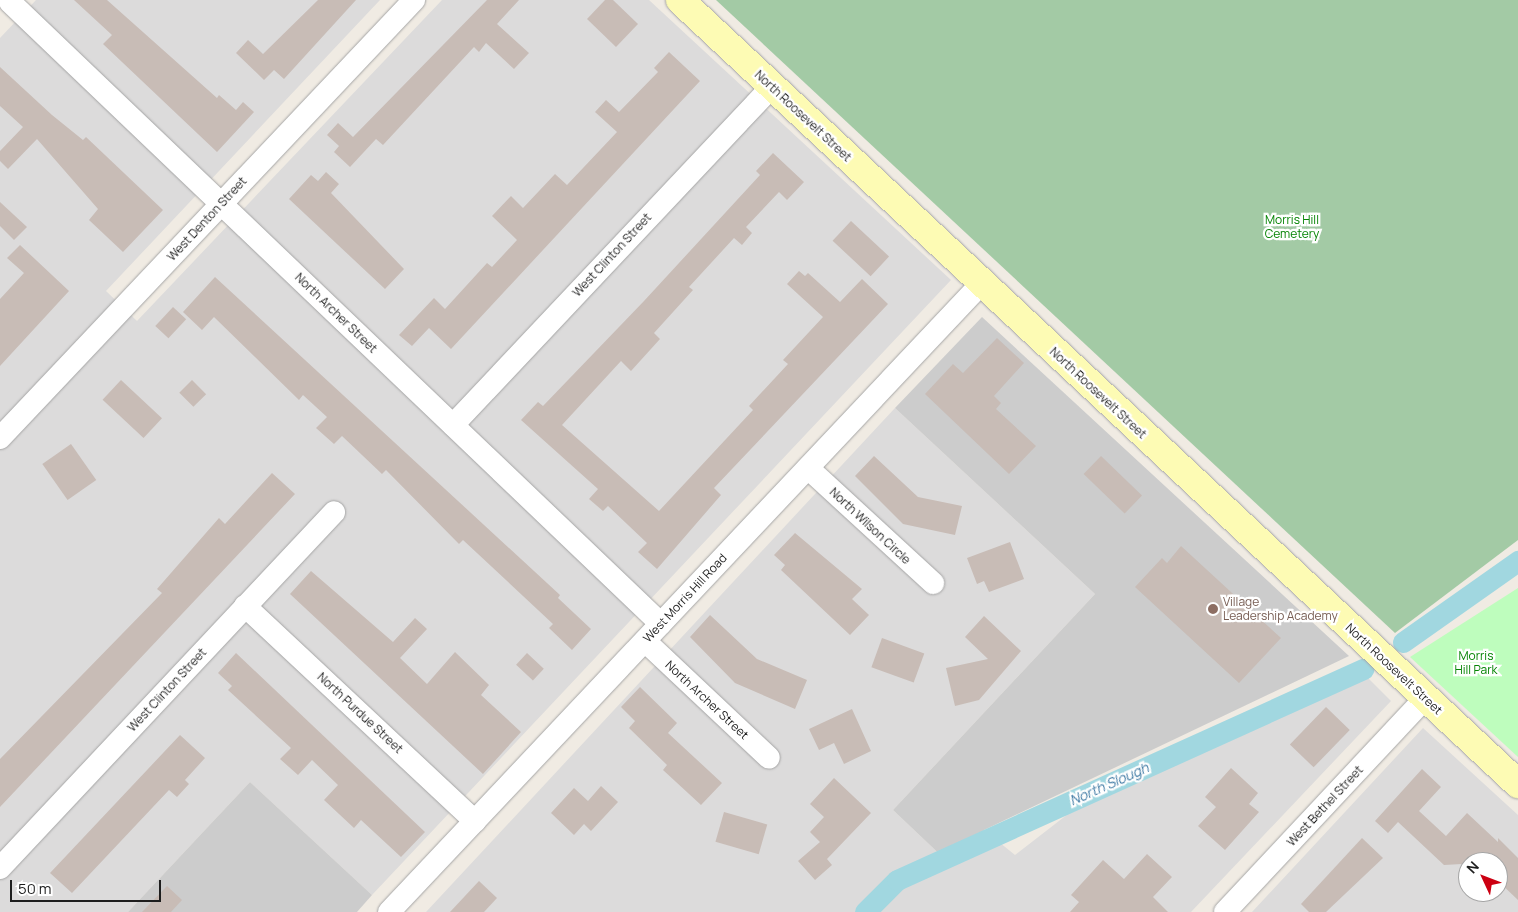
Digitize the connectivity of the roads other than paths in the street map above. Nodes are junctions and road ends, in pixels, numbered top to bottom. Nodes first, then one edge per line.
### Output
1 (414, 0) edge
2 (680, 0) edge
3 (8, 5) edge
4 (772, 86) junction
5 (221, 204) junction
6 (982, 284) junction
7 (453, 425) junction
8 (0, 438) edge
9 (808, 468) junction
10 (334, 512) dead end
11 (933, 583) dead end
12 (245, 606) junction
13 (662, 624) junction
14 (644, 641) junction
15 (1425, 698) junction
16 (769, 758) dead end
17 (1518, 784) edge
18 (475, 821) junction
19 (0, 868) edge
20 (389, 912) edge
21 (1225, 912) edge

1 - 5 street, West Denton Street
2 - 4 street, North Roosevelt Street
3 - 5 street, North Archer Street
4 - 6 street, North Roosevelt Street
4 - 7 street, West Clinton Street
5 - 7 street, North Archer Street
5 - 8 street, West Denton Street
6 - 9 street, West Morris Hill Road
6 - 15 street, North Roosevelt Street
7 - 13 street, North Archer Street
9 - 11 street, North Wilson Circle
9 - 13 street, West Morris Hill Road
10 - 12 street, West Clinton Street
12 - 18 street, North Purdue Street
12 - 19 street, West Clinton Street
13 - 14 street, West Morris Hill Road
14 - 16 street, North Archer Street
14 - 18 street, West Morris Hill Road
15 - 17 street, North Roosevelt Street
15 - 21 street, West Bethel Street
18 - 20 street, West Morris Hill Road

